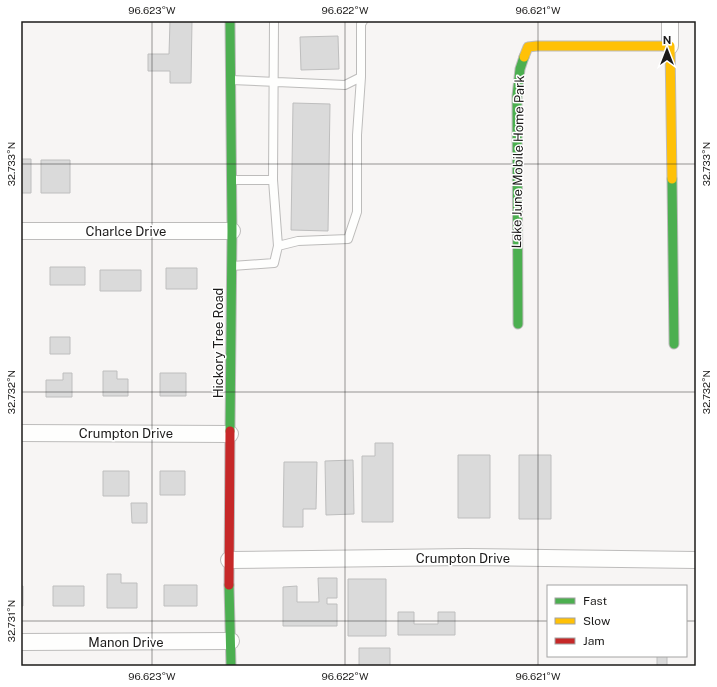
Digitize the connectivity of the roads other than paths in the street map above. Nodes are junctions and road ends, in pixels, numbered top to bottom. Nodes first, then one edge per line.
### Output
1 (230, 21) edge
2 (274, 21) edge
3 (363, 21) edge
4 (670, 21) edge
5 (670, 46) junction
6 (361, 77) junction
7 (231, 80) junction
8 (274, 82) junction
9 (232, 180) junction
10 (273, 180) junction
11 (21, 231) edge
12 (232, 231) junction
13 (278, 246) junction
14 (231, 266) junction
15 (518, 324) dead end
16 (674, 344) dead end
17 (21, 433) edge
18 (230, 434) junction
19 (230, 560) junction
20 (696, 560) edge
21 (231, 641) junction
22 (21, 642) edge
23 (231, 666) edge

1 - 7 street, Hickory Tree Road
2 - 8 lane
3 - 6 lane
4 - 5 street
5 - 15 street, Lake June Mobile Home Park
5 - 16 street
6 - 8 lane
6 - 13 lane
7 - 8 lane
7 - 9 street, Hickory Tree Road
8 - 10 lane
9 - 10 lane
9 - 12 street, Hickory Tree Road
10 - 13 lane
11 - 12 street, Charlce Drive
12 - 14 street, Hickory Tree Road
13 - 14 lane
14 - 18 street, Hickory Tree Road
17 - 18 street, Crumpton Drive
18 - 19 street, Hickory Tree Road
19 - 20 street, Crumpton Drive
19 - 21 street, Hickory Tree Road
21 - 22 street, Manon Drive
21 - 23 street, Hickory Tree Road

